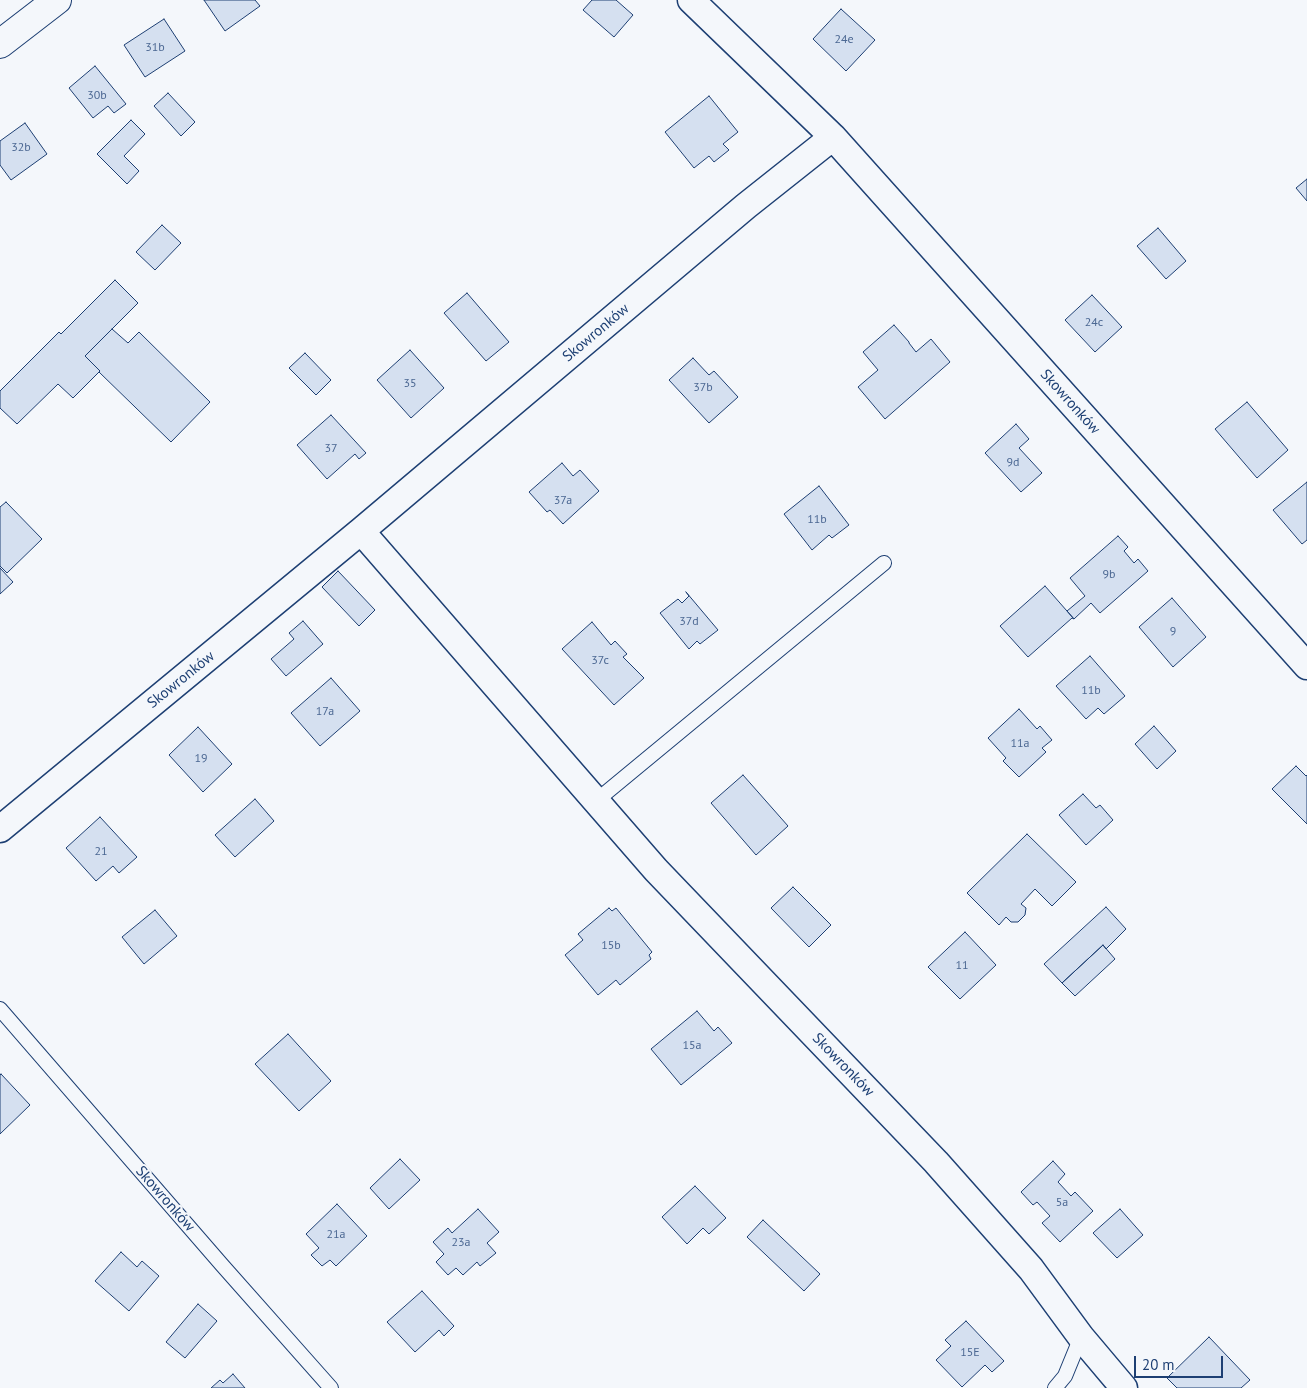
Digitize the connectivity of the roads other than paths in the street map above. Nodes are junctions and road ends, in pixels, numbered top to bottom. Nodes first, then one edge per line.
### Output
1 (57, 0) edge
2 (691, 0) edge
3 (0, 44) edge
4 (833, 137) junction
5 (362, 531) junction
6 (884, 563) dead end
7 (1307, 666) edge
8 (596, 801) junction
9 (0, 829) edge
10 (0, 1009) edge
11 (1080, 1337) junction
12 (331, 1388) edge
13 (1055, 1388) edge
14 (1124, 1388) edge

1 - 3 street
2 - 4 street, Skowronków
4 - 5 street, Skowronków
4 - 7 street, Skowronków
5 - 8 street, Skowronków
5 - 9 street, Skowronków
6 - 8 lane
8 - 11 street, Skowronków
10 - 12 lane, Skowronków
11 - 13 lane
11 - 14 street, Skowronków

